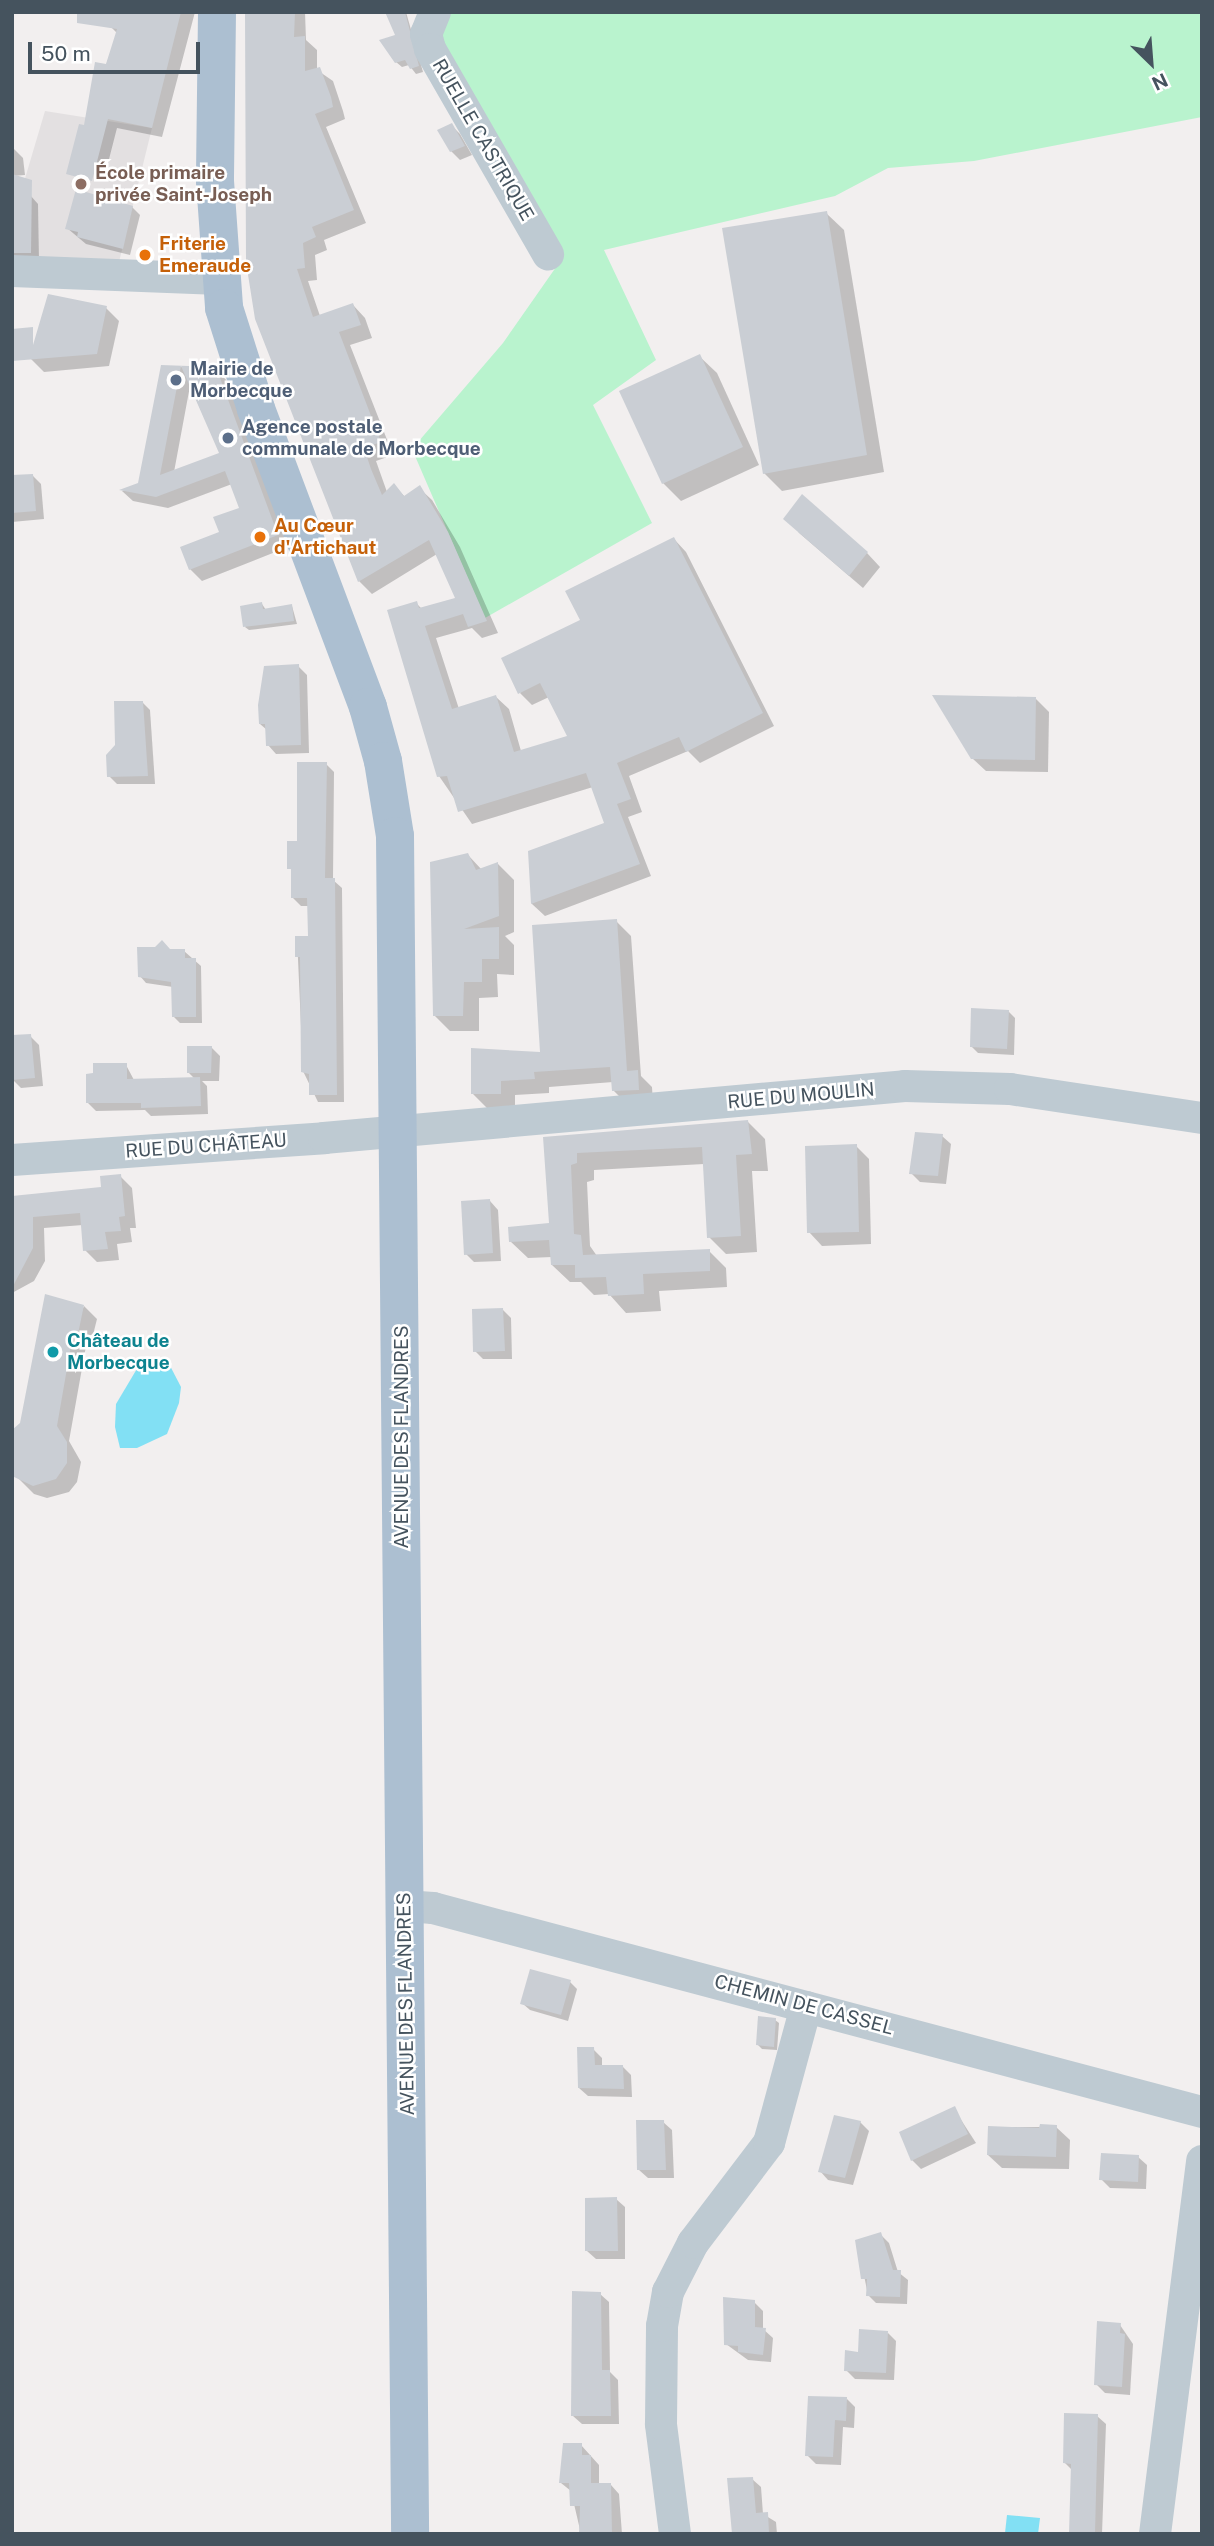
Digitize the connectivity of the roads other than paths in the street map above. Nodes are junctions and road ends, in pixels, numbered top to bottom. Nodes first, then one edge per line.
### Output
1 (217, 12) edge
2 (432, 18) edge
3 (548, 254) dead end
4 (12, 271) edge
5 (220, 279) junction
6 (1202, 1118) edge
7 (399, 1130) junction
8 (12, 1160) edge
9 (405, 1906) junction
10 (806, 2007) junction
11 (1202, 2112) edge
12 (1202, 2161) edge
13 (410, 2534) edge
14 (675, 2534) edge
15 (1155, 2534) edge

1 - 5 main road, AVENUE DES FLANDRES
2 - 3 street, RUELLE CASTRIQUE
4 - 5 street
5 - 7 main road, AVENUE DES FLANDRES
6 - 7 street, RUE DU MOULIN
7 - 8 street, RUE DU CHÂTEAU
7 - 9 main road, AVENUE DES FLANDRES
9 - 10 street, CHEMIN DE CASSEL
9 - 13 main road, AVENUE DES FLANDRES
10 - 11 street, CHEMIN DE CASSEL
10 - 14 street
12 - 15 street

